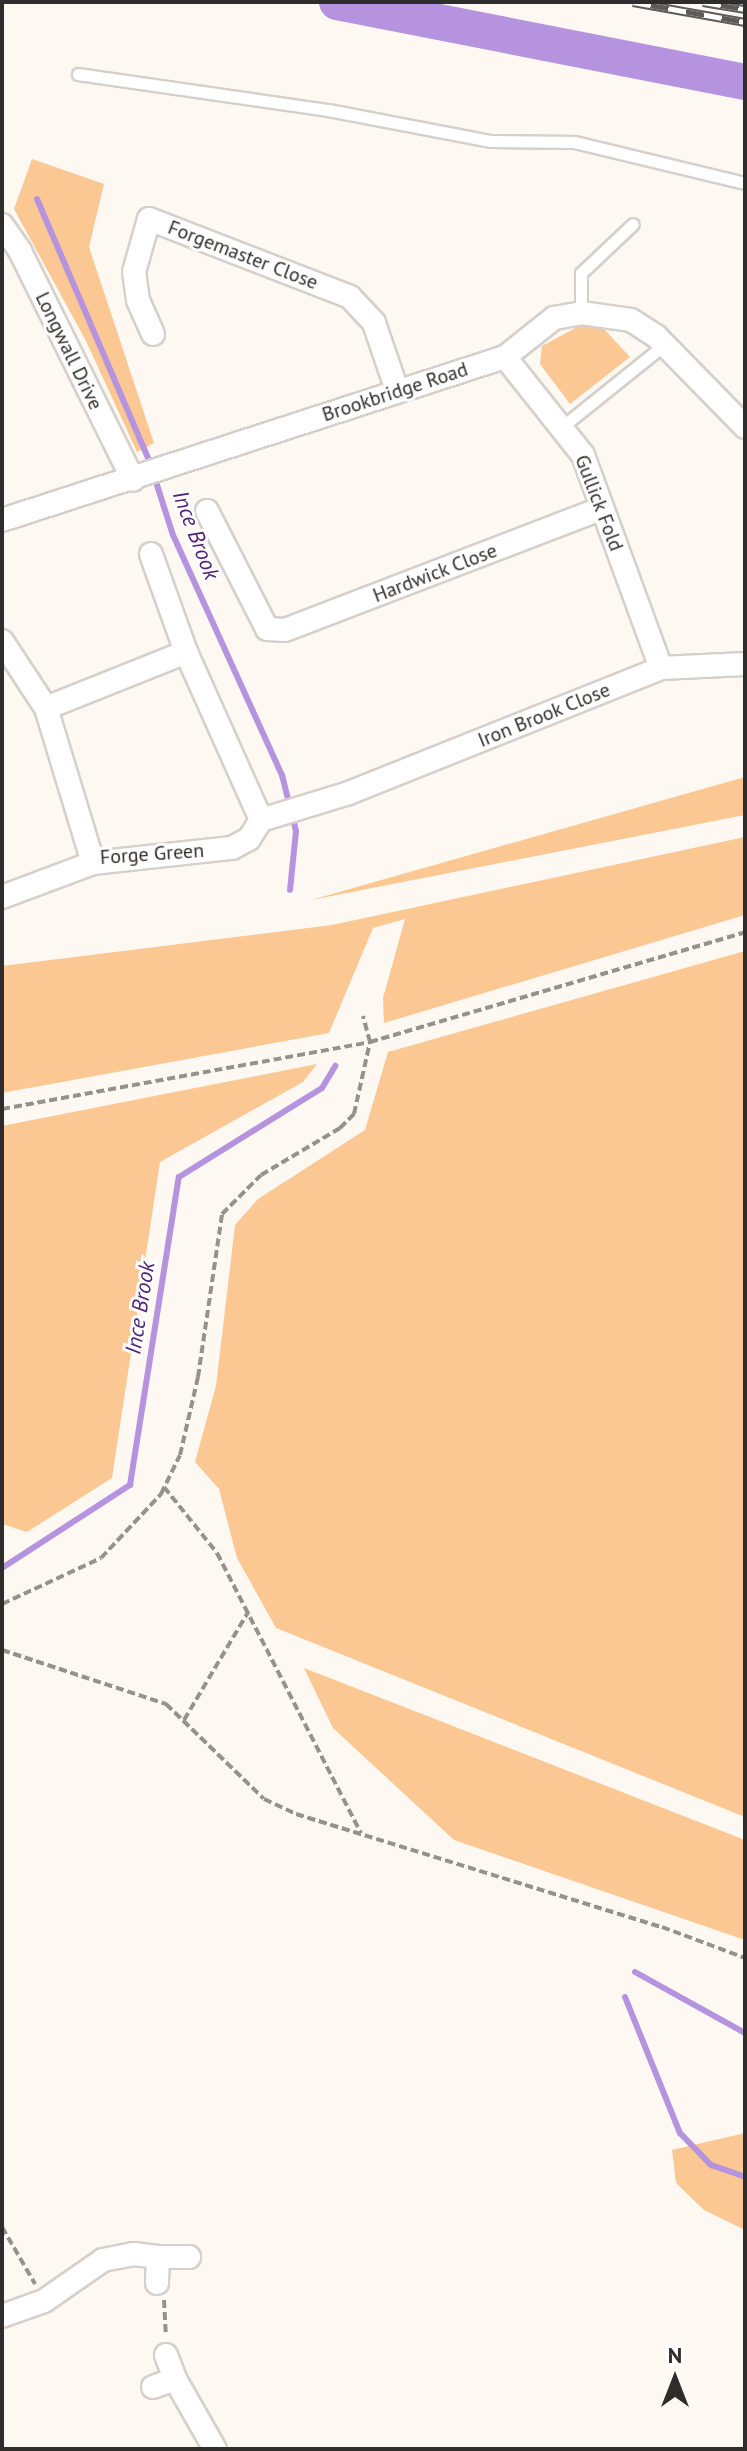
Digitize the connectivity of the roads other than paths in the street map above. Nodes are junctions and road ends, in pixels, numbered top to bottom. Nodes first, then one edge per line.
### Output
1 (78, 74) dead end
2 (745, 183) edge
3 (633, 224) dead end
4 (2, 225) edge
5 (581, 313) junction
6 (153, 334) dead end
7 (665, 344) junction
8 (505, 357) junction
9 (397, 390) junction
10 (563, 426) junction
11 (745, 427) edge
12 (138, 478) junction
13 (601, 509) junction
14 (207, 511) dead end
15 (2, 520) edge
16 (151, 554) dead end
17 (2, 641) edge
18 (186, 652) junction
19 (745, 664) edge
20 (661, 668) junction
21 (46, 708) junction
22 (265, 819) junction
23 (93, 863) junction
24 (2, 897) edge
25 (158, 2257) junction
26 (189, 2257) dead end
27 (157, 2283) road end
28 (2, 2316) edge
29 (166, 2355) road end
30 (175, 2379) junction
31 (153, 2387) dead end
32 (215, 2449) edge

1 - 2 lane
3 - 5 lane
4 - 12 street, Longwall Drive
5 - 7 street, Brookbridge Road
5 - 8 street, Brookbridge Road
6 - 9 street, Forgemaster Close
7 - 10 lane
7 - 11 street, Brookbridge Road
8 - 9 street, Brookbridge Road
8 - 10 street, Gullick Fold
9 - 12 street, Brookbridge Road
10 - 13 street, Gullick Fold
12 - 15 street, Brookbridge Road
13 - 14 street, Hardwick Close
13 - 20 street, Gullick Fold
16 - 18 street
17 - 21 street, Forge Green
18 - 21 street
18 - 22 street
19 - 20 street, Iron Brook Close
20 - 22 street, Iron Brook Close
21 - 23 street, Forge Green
22 - 23 street, Forge Green
23 - 24 street
25 - 26 street
25 - 27 street
25 - 28 street
29 - 30 street
30 - 31 street
30 - 32 street

